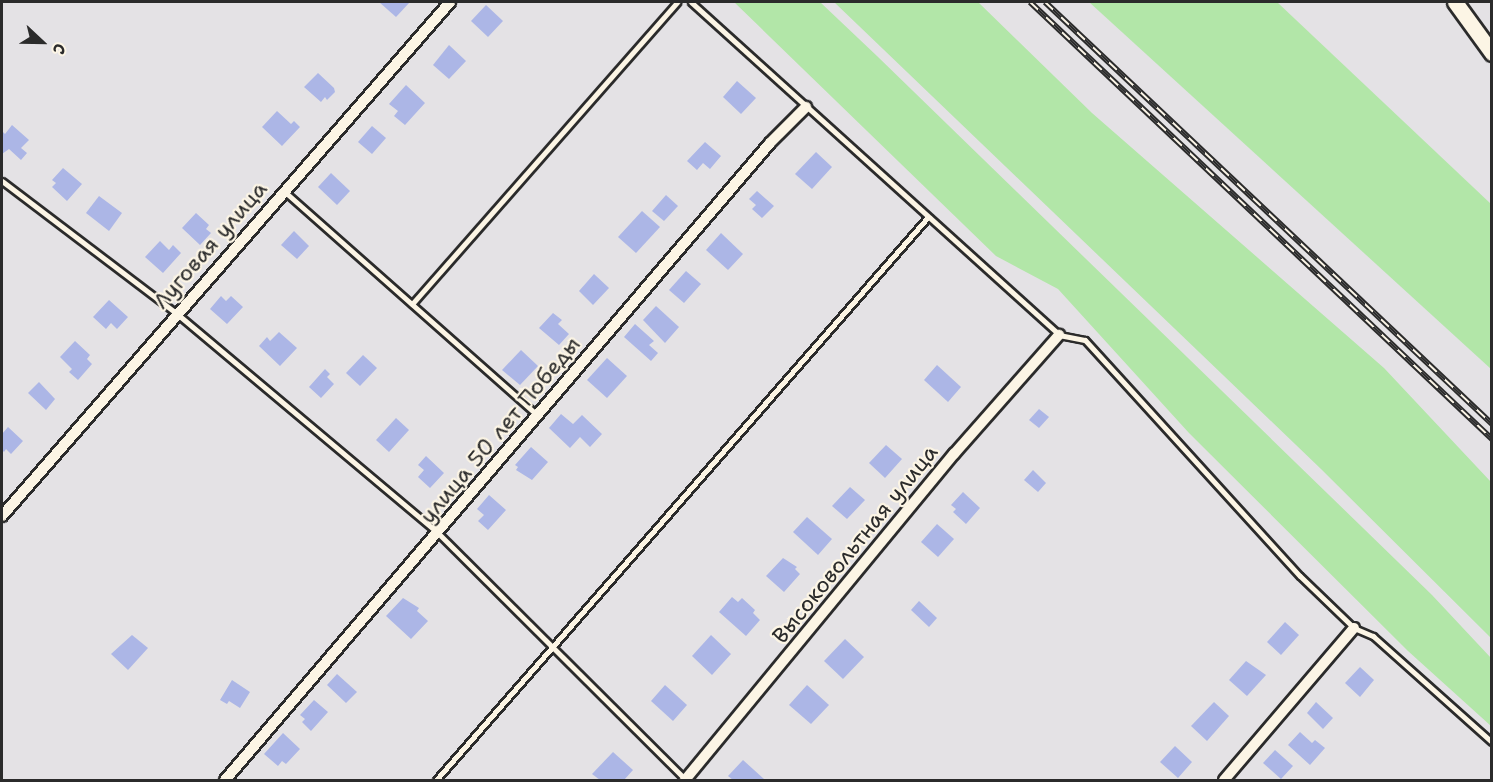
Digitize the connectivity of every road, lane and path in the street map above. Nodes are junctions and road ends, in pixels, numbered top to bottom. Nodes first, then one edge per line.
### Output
1 (450, 2) edge
2 (677, 2) edge
3 (691, 2) edge
4 (1455, 2) edge
5 (1491, 53) edge
6 (806, 107) junction
7 (2, 181) edge
8 (284, 191) junction
9 (928, 217) junction
10 (412, 304) junction
11 (176, 313) junction
12 (1059, 335) junction
13 (538, 416) junction
14 (2, 516) edge
15 (438, 533) junction
16 (1354, 628) junction
17 (553, 647) junction
18 (1491, 742) edge
19 (225, 780) edge
20 (436, 780) edge
21 (685, 780) edge
22 (1224, 780) edge

1 - 8 street, Луговая улица
2 - 10 lane
3 - 6 lane
4 - 5 main road
6 - 9 lane
6 - 13 street, улица 50 лет Победы
7 - 11 lane
8 - 10 lane
8 - 11 street, Луговая улица
9 - 12 lane
9 - 17 lane
10 - 13 lane
11 - 14 street, Луговая улица
11 - 15 lane
12 - 16 lane
12 - 21 street, Высоковольтная улица
13 - 15 street, улица 50 лет Победы
15 - 17 lane
15 - 19 street, улица 50 лет Победы
16 - 18 lane
16 - 22 street
17 - 20 lane
17 - 21 lane

